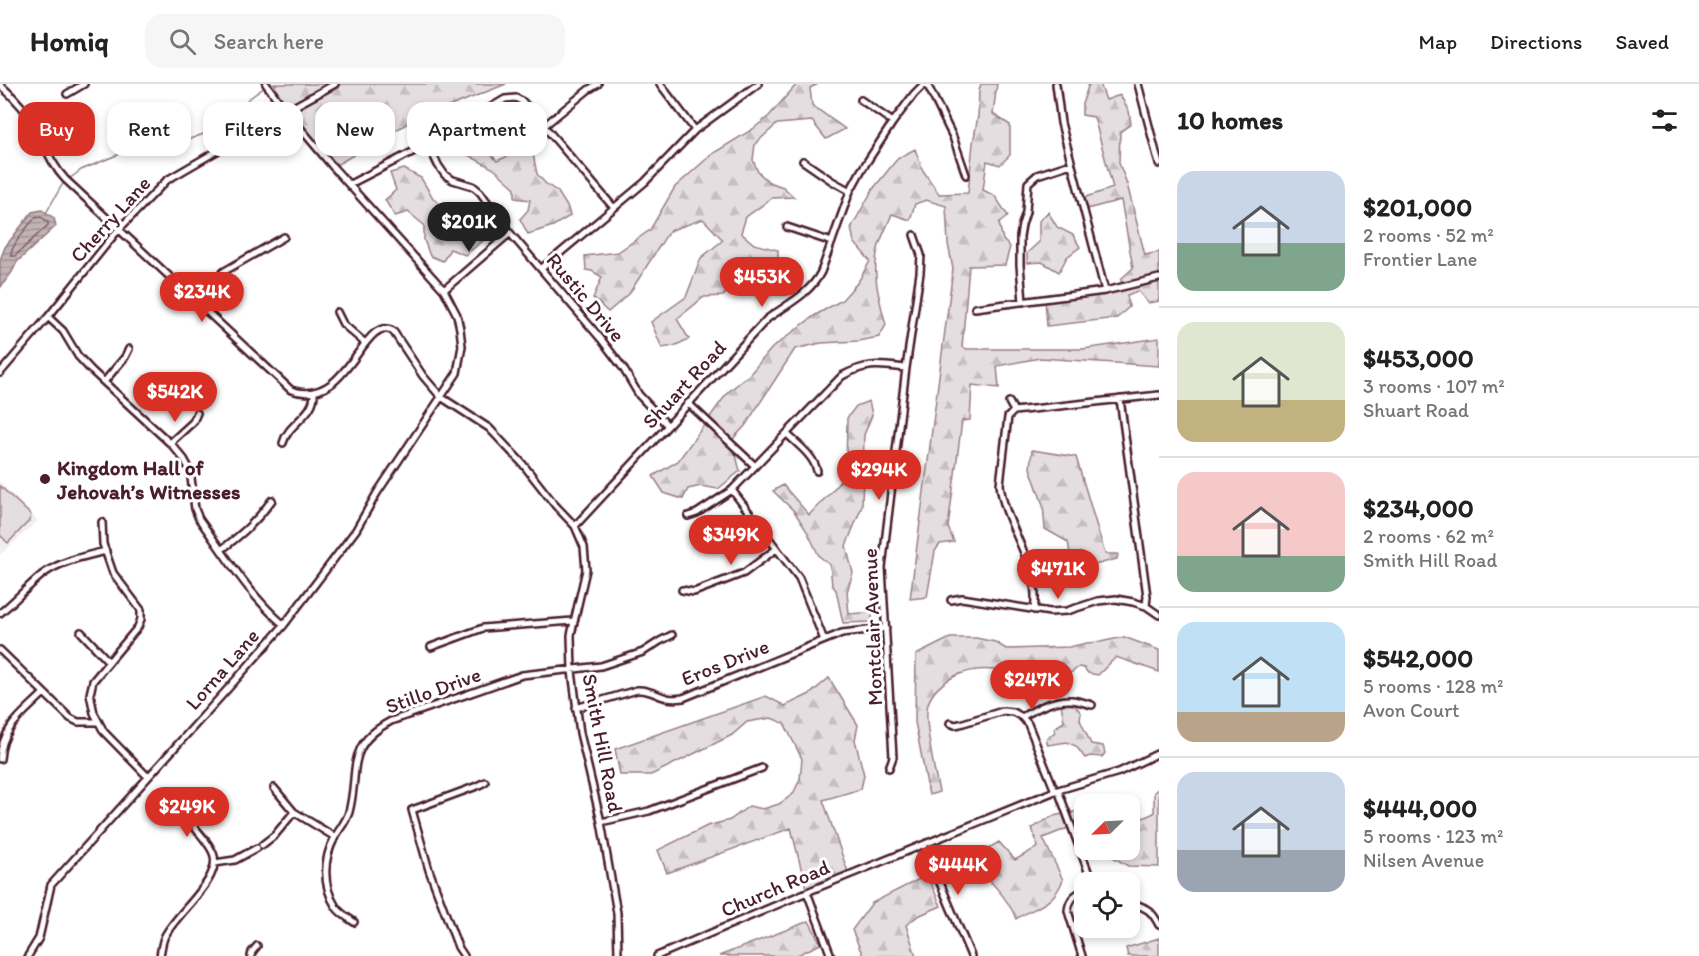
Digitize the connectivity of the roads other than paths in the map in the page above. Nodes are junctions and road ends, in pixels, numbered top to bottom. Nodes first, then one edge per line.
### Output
1 (84, 84) edge
2 (266, 84) edge
3 (335, 84) edge
4 (598, 84) edge
5 (660, 84) edge
6 (758, 84) edge
7 (926, 84) edge
8 (1056, 84) edge
9 (1138, 84) edge
10 (0, 85) edge
11 (67, 94) dead end
12 (861, 100) dead end
13 (279, 102) edge
14 (302, 102) edge
15 (501, 102) edge
16 (523, 102) edge
17 (893, 122) junction
18 (547, 124) edge
19 (547, 130) edge
20 (695, 130) junction
21 (303, 131) edge
22 (407, 155) edge
23 (208, 156) edge
24 (434, 156) edge
25 (803, 161) dead end
26 (1071, 164) junction
27 (1159, 164) edge
28 (966, 175) dead end
29 (350, 184) junction
30 (850, 191) junction
31 (614, 208) junction
32 (787, 227) dead end
33 (118, 230) junction
34 (510, 233) junction
35 (914, 235) dead end
36 (284, 237) dead end
37 (832, 242) junction
38 (542, 268) junction
39 (1159, 279) edge
40 (444, 290) junction
41 (1105, 291) junction
42 (194, 300) junction
43 (1023, 302) junction
44 (975, 308) dead end
45 (337, 312) dead end
46 (48, 317) junction
47 (365, 343) junction
48 (129, 349) dead end
49 (906, 368) junction
50 (0, 373) edge
51 (104, 382) junction
52 (314, 393) junction
53 (1159, 395) edge
54 (441, 397) junction
55 (1120, 399) junction
56 (1009, 402) dead end
57 (688, 403) junction
58 (1014, 411) junction
59 (197, 413) dead end
60 (668, 426) junction
61 (787, 434) junction
62 (170, 443) junction
63 (283, 443) dead end
64 (755, 466) junction
65 (817, 471) dead end
66 (732, 490) junction
67 (272, 500) dead end
68 (688, 516) dead end
69 (102, 522) dead end
70 (575, 526) junction
71 (776, 549) junction
72 (221, 550) junction
73 (106, 551) junction
74 (682, 590) dead end
75 (951, 600) dead end
76 (1146, 606) junction
77 (1034, 610) junction
78 (0, 612) edge
79 (1159, 615) edge
80 (573, 621) junction
81 (284, 625) junction
82 (886, 628) junction
83 (81, 632) dead end
84 (672, 635) dead end
85 (824, 640) junction
86 (431, 647) dead end
87 (0, 650) edge
88 (109, 662) junction
89 (572, 671) junction
90 (44, 693) junction
91 (1092, 705) dead end
92 (576, 708) junction
93 (1022, 717) junction
94 (98, 722) junction
95 (950, 723) dead end
96 (0, 746) edge
97 (1159, 753) edge
98 (0, 759) edge
99 (762, 768) dead end
100 (889, 768) dead end
101 (148, 777) junction
102 (485, 782) dead end
103 (274, 788) dead end
104 (1056, 790) junction
105 (175, 806) dead end
106 (294, 812) junction
107 (601, 822) junction
108 (335, 837) junction
109 (924, 845) junction
110 (215, 863) junction
111 (1088, 872) edge
112 (807, 892) junction
113 (1074, 896) edge
114 (1140, 906) edge
115 (354, 922) dead end
116 (1159, 925) edge
117 (1074, 930) edge
118 (1076, 938) edge
119 (257, 946) dead end
120 (28, 956) edge
121 (160, 956) edge
122 (251, 956) edge
123 (464, 956) edge
124 (618, 956) edge
125 (657, 956) edge
126 (831, 956) edge
127 (971, 956) edge
128 (1082, 956) edge

1 - 11 street
2 - 13 street, Lorna Lane
3 - 14 street, Cherry Lane
4 - 18 street
5 - 20 street
6 - 20 street
7 - 17 street, Shuart Road
7 - 28 street
8 - 26 street
9 - 27 street
10 - 33 street
12 - 17 street
15 - 16 street
17 - 30 street, Shuart Road
19 - 31 street
20 - 31 street
21 - 29 street, Lorna Lane
22 - 29 street
23 - 33 street, Cherry Lane
24 - 34 street, Rustic Drive
25 - 30 street
26 - 41 street
26 - 43 street
29 - 40 street, Lorna Lane
30 - 37 street, Shuart Road
31 - 38 street
32 - 37 street
33 - 42 street
33 - 46 street, Cherry Lane
34 - 38 street, Rustic Drive
34 - 40 street
35 - 49 street, Montclair Avenue
36 - 42 street
37 - 57 street, Shuart Road
38 - 60 street, Rustic Drive
39 - 41 street
40 - 54 street, Lorna Lane
41 - 43 street
42 - 52 street
43 - 44 street
45 - 47 street
46 - 50 street, Cherry Lane
46 - 51 street
47 - 52 street, Smith Hill Road
47 - 54 street, Smith Hill Road
48 - 51 street
49 - 61 street
49 - 82 street, Montclair Avenue
51 - 62 street
52 - 63 street
53 - 55 street
54 - 70 street, Smith Hill Road
54 - 81 street, Lorna Lane
55 - 58 street
55 - 76 street
56 - 58 street
57 - 60 street, Shuart Road
57 - 64 street
58 - 77 street
59 - 62 street
60 - 70 street, Shuart Road
61 - 64 street
61 - 65 street
62 - 72 street
64 - 66 street
66 - 68 street
66 - 71 street
67 - 72 street
69 - 73 street
70 - 80 street, Smith Hill Road
71 - 74 street
71 - 85 street
72 - 81 street
73 - 78 street
73 - 88 street
75 - 77 street
76 - 77 street
76 - 79 street
80 - 86 street
80 - 89 street, Smith Hill Road
81 - 101 street, Lorna Lane
82 - 85 street, Eros Drive
82 - 100 street, Montclair Avenue
83 - 88 street
84 - 89 street, Stillo Drive
85 - 92 street, Eros Drive
87 - 90 street
88 - 94 street
89 - 92 street, Smith Hill Road
89 - 108 street, Stillo Drive
90 - 94 street
90 - 96 street
91 - 93 street
92 - 107 street, Smith Hill Road
93 - 95 street
93 - 104 street
94 - 101 street
96 - 98 street
97 - 104 street, Church Road
99 - 107 street
101 - 120 street, Lorna Lane
102 - 123 street
103 - 106 street
104 - 109 street, Church Road
104 - 111 street
105 - 110 street
106 - 108 street
106 - 110 street
107 - 124 street, Smith Hill Road
108 - 115 street, Stillo Drive
109 - 112 street, Church Road
109 - 127 street
110 - 121 street
112 - 125 street, Church Road
112 - 126 street
113 - 117 street
114 - 116 street
118 - 128 street
119 - 122 street

